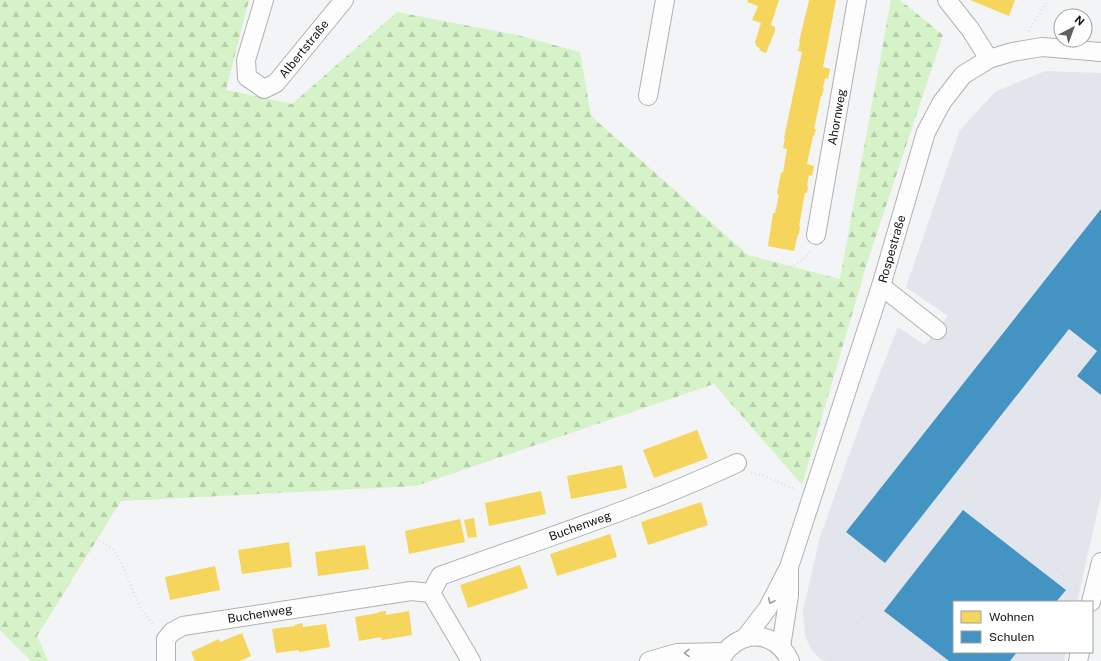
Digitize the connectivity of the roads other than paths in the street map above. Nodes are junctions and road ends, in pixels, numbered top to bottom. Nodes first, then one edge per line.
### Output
1 (264, 0) edge
2 (344, 0) edge
3 (665, 0) edge
4 (857, 0) edge
5 (947, 0) edge
6 (1101, 52) edge
7 (989, 59) junction
8 (648, 96) dead end
9 (816, 235) road end
10 (881, 286) junction
11 (937, 330) dead end
12 (737, 463) road end
13 (1101, 562) edge
14 (789, 567) junction
15 (431, 593) junction
16 (1092, 600) edge
17 (745, 638) junction
18 (786, 654) edge
19 (722, 657) edge
20 (166, 661) edge
21 (471, 661) edge
22 (651, 661) edge

1 - 2 street, Albertstraße
3 - 8 street
4 - 9 street, Ahornweg
5 - 7 street
6 - 7 street, Rospestraße
7 - 10 street, Rospestraße
10 - 11 street
10 - 14 street, Rospestraße
12 - 15 street, Buchenweg
13 - 16 street
14 -> 17 street, Rospestraße
14 - 18 street, Rospestraße
15 - 20 street, Buchenweg
15 - 21 street
17 - 18 street, Rospestraße
17 - 19 street, Rospestraße
19 -> 22 street, Rospestraße

